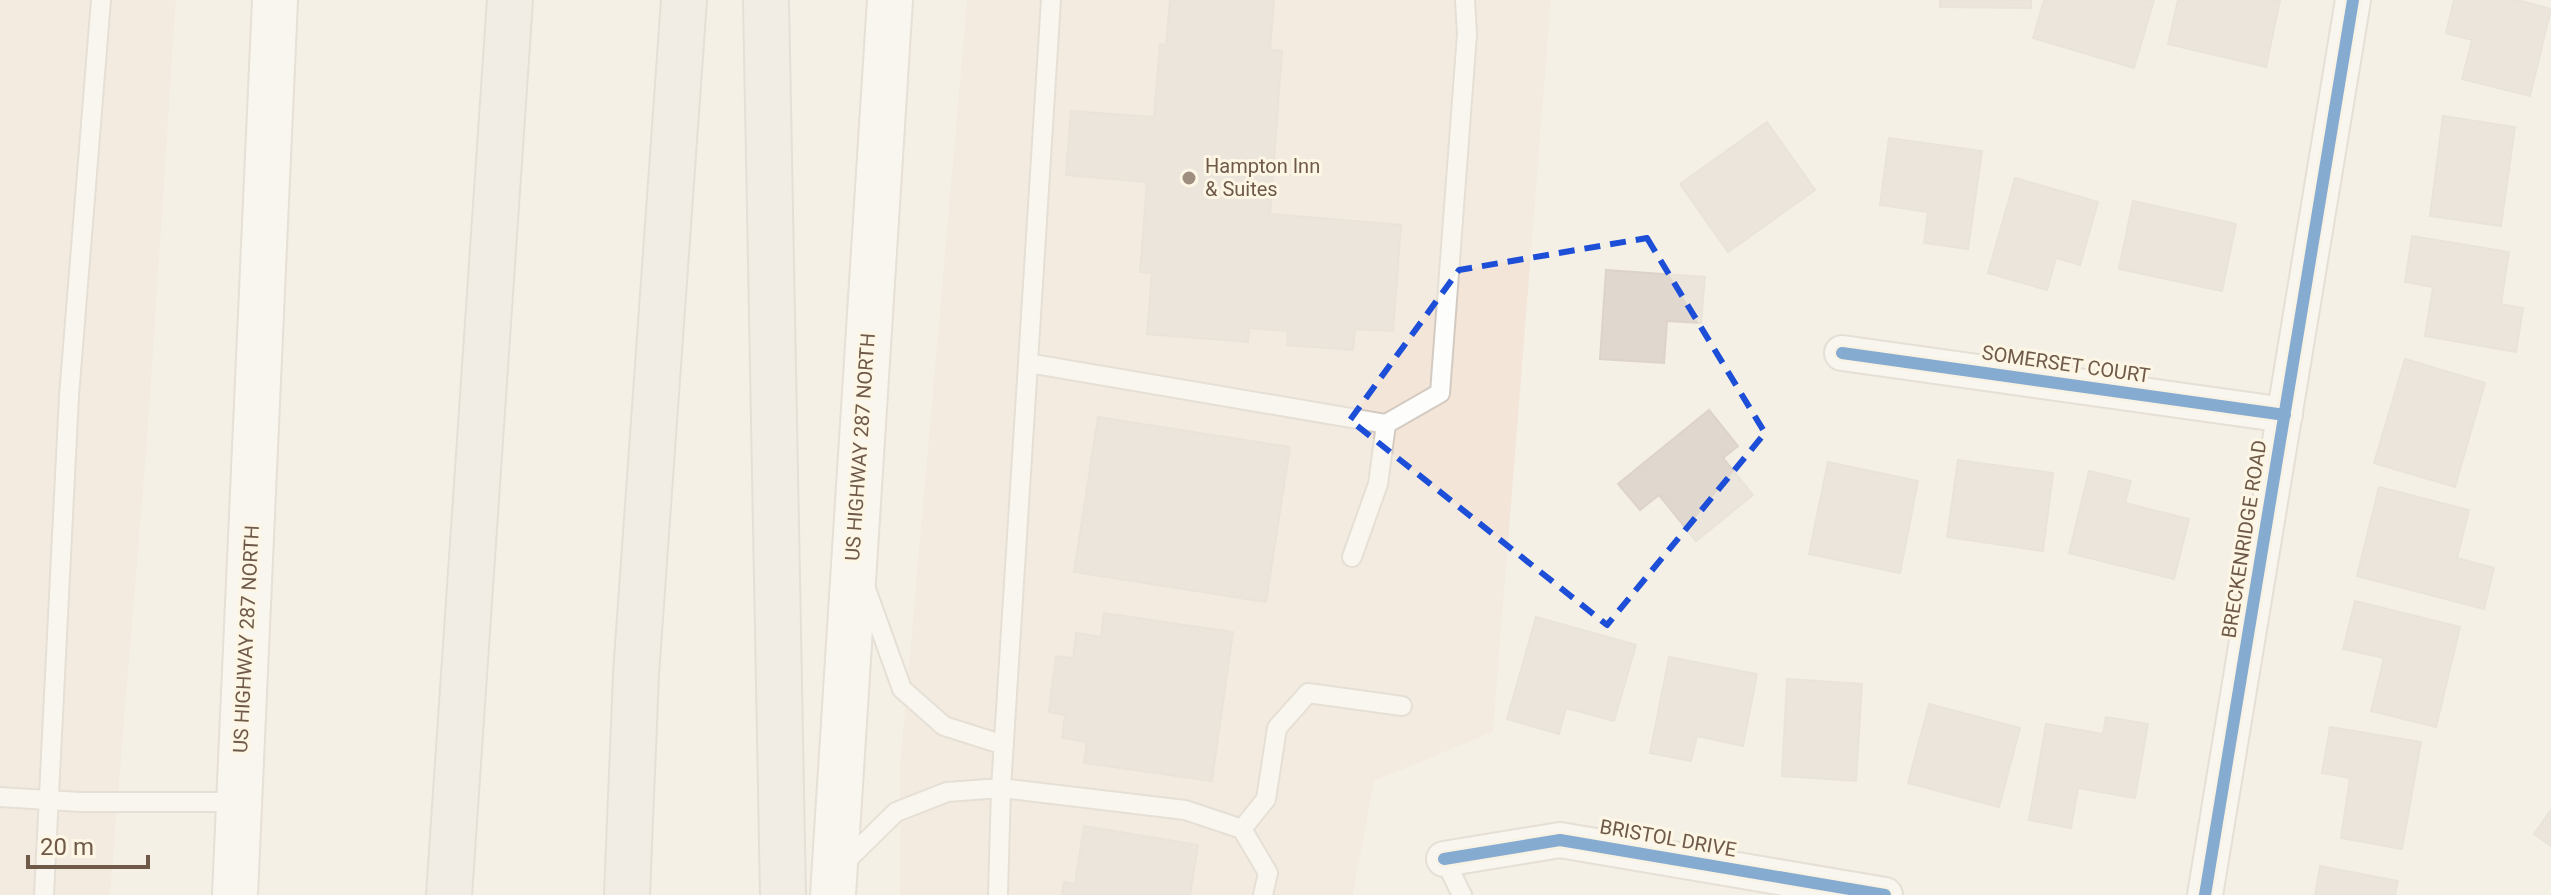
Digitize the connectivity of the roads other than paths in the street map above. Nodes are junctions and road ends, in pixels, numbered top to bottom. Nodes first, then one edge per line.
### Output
1 (101, 0) edge
2 (275, 0) edge
3 (510, 0) edge
4 (684, 0) edge
5 (766, 0) edge
6 (890, 0) edge
7 (1051, 0) edge
8 (1465, 0) edge
9 (2353, 0) edge
10 (1842, 353) dead end
11 (1028, 363) junction
12 (2285, 415) junction
13 (1386, 424) junction
14 (854, 551) junction
15 (1352, 557) dead end
16 (1402, 706) dead end
17 (1004, 745) junction
18 (1001, 788) junction
19 (0, 797) edge
20 (46, 799) junction
21 (239, 802) junction
22 (1242, 829) junction
23 (1444, 859) joint
24 (833, 885) edge
25 (44, 895) edge
26 (235, 895) edge
27 (449, 895) edge
28 (627, 895) edge
29 (783, 895) edge
30 (998, 895) edge
31 (1263, 895) edge
32 (1462, 895) edge
33 (1885, 895) edge
34 (2205, 895) edge

1 - 20 lane
2 - 21 main road, US HIGHWAY 287 NORTH
3 - 27 highway
4 - 28 highway
5 - 29 highway
6 - 14 main road, US HIGHWAY 287 NORTH
7 - 11 lane
8 - 13 lane
9 - 12 street, BRECKENRIDGE ROAD
10 - 12 street, SOMERSET COURT
11 - 13 lane
11 - 17 lane
12 - 34 street, BRECKENRIDGE ROAD
13 - 15 lane
14 - 17 lane
14 - 24 main road, US HIGHWAY 287 NORTH
16 - 22 lane
17 - 18 lane
18 - 22 lane
18 - 24 lane
18 - 30 lane
19 - 20 lane
20 - 21 lane
20 - 25 lane
21 - 26 main road, US HIGHWAY 287 NORTH
22 - 31 lane
23 - 32 lane
23 - 33 street, BRISTOL DRIVE

